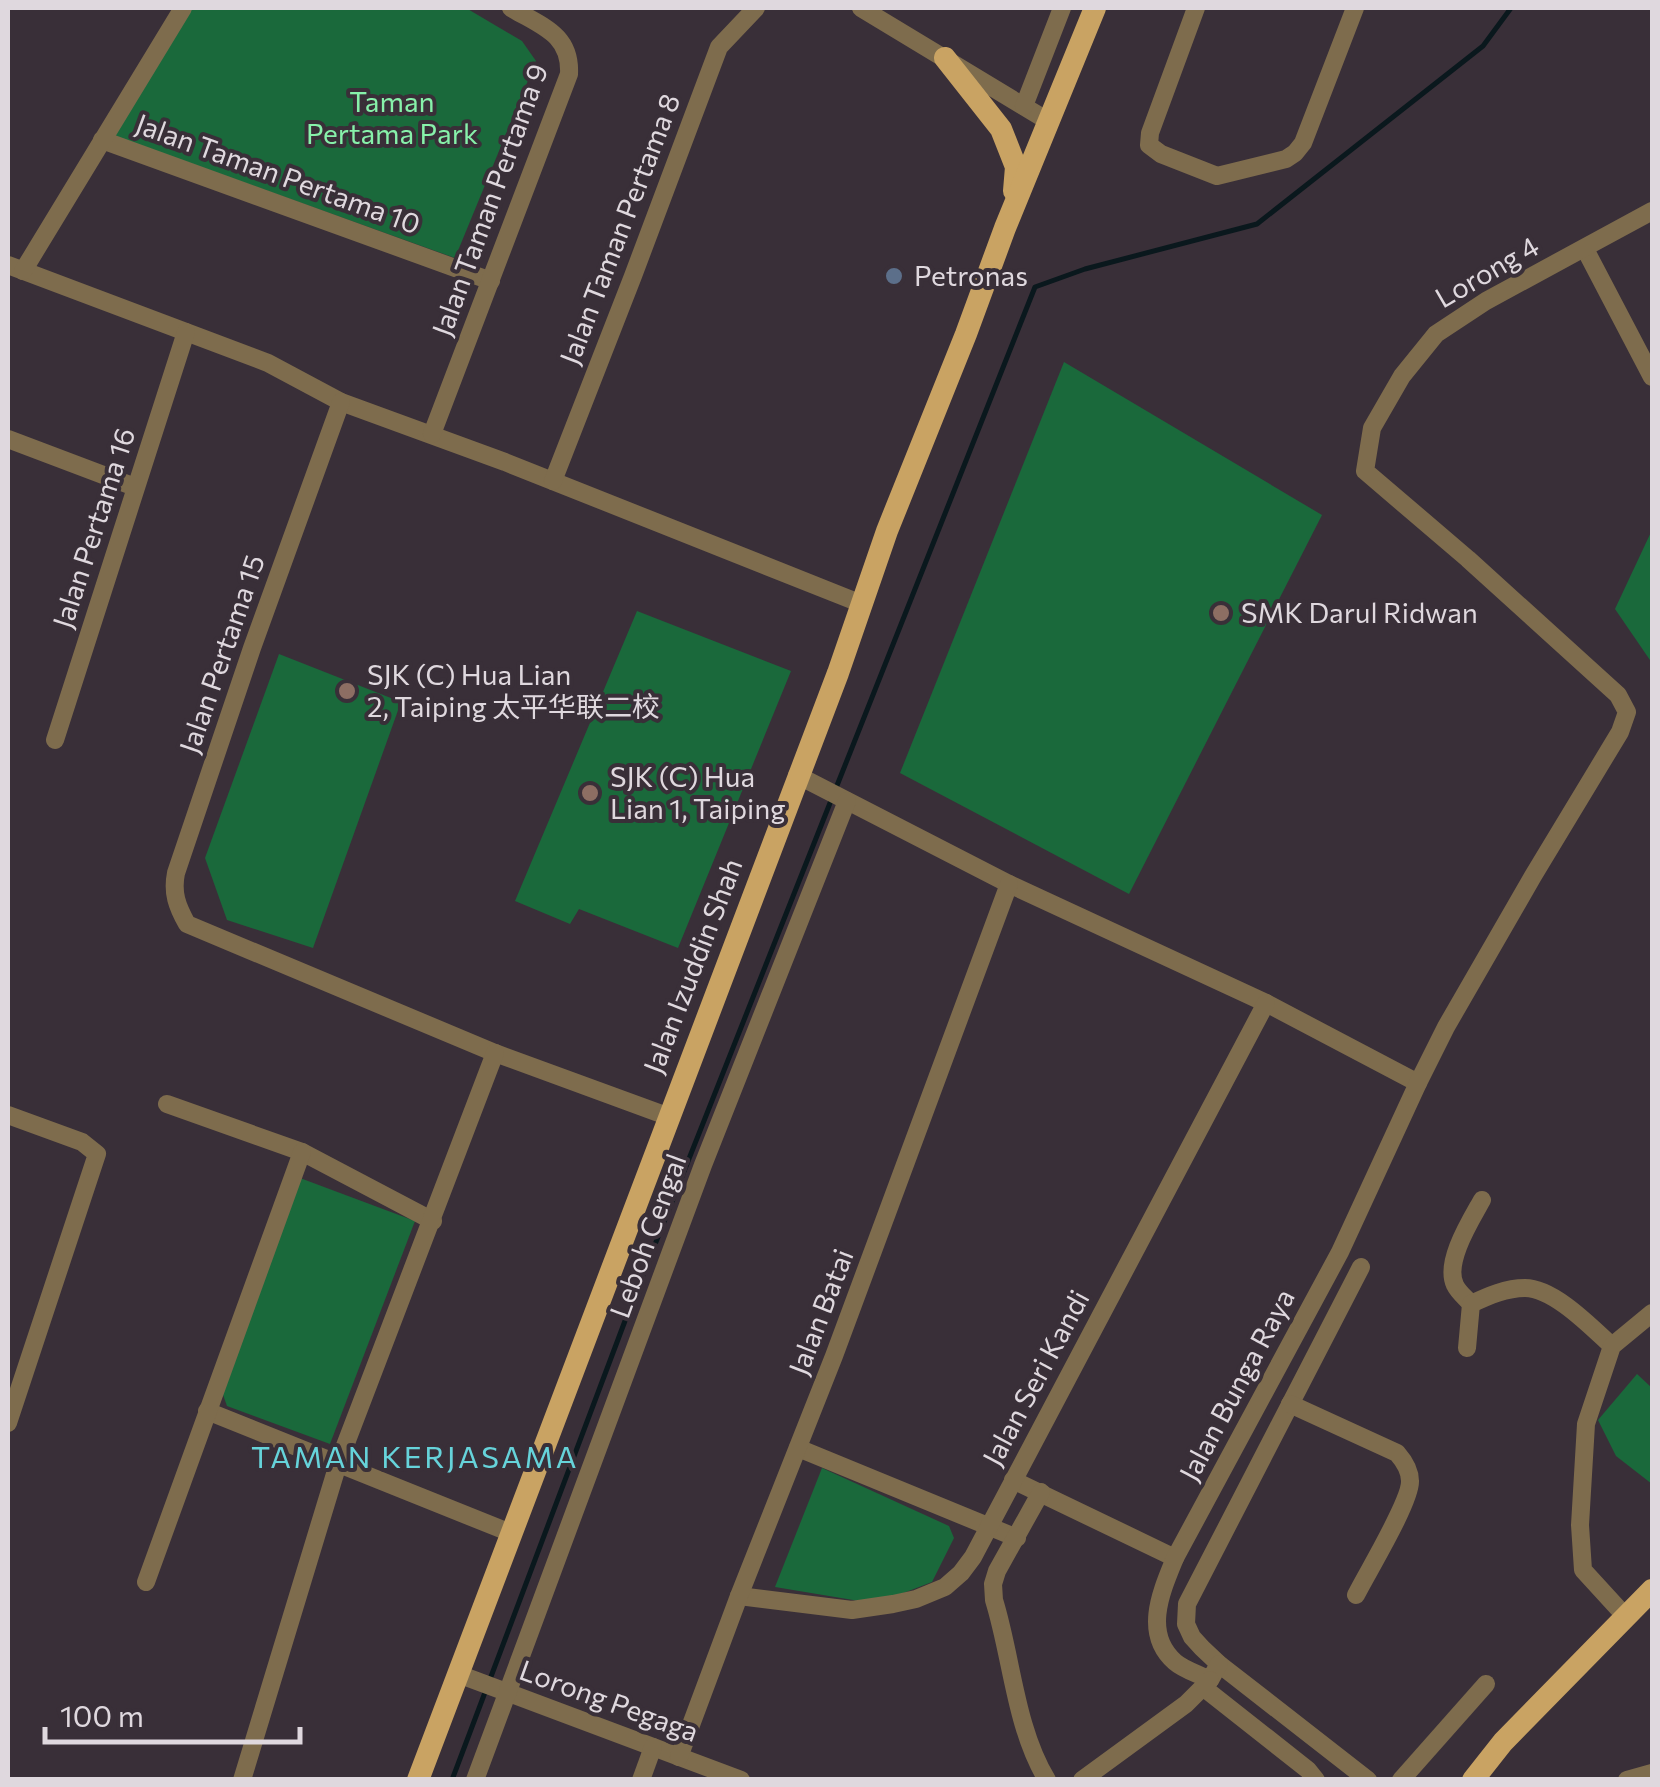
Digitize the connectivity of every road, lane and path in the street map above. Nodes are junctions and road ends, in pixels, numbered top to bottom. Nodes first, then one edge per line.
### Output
1 (183, 8) edge
2 (512, 8) edge
3 (756, 8) edge
4 (861, 8) edge
5 (1062, 8) edge
6 (1095, 8) edge
7 (1196, 8) edge
8 (1354, 8) edge
9 (945, 58) junction
10 (1024, 106) junction
11 (1048, 121) junction
12 (102, 140) junction
13 (1652, 212) edge
14 (1005, 228) junction
15 (1584, 249) junction
16 (15, 268) edge
17 (491, 281) junction
18 (186, 332) junction
19 (1652, 377) edge
20 (341, 402) junction
21 (432, 434) junction
22 (8, 438) edge
23 (1365, 471) joint
24 (552, 481) junction
25 (135, 487) junction
26 (862, 604) junction
27 (54, 740) dead end
28 (797, 776) junction
29 (838, 796) junction
30 (1009, 884) junction
31 (1266, 1003) junction
32 (495, 1053) junction
33 (1418, 1083) junction
34 (167, 1104) dead end
35 (8, 1115) edge
36 (668, 1116) junction
37 (302, 1152) junction
38 (1482, 1200) dead end
39 (432, 1221) junction
40 (1361, 1267) dead end
41 (1471, 1304) junction
42 (1652, 1312) edge
43 (1612, 1346) junction
44 (1466, 1348) dead end
45 (1290, 1404) junction
46 (207, 1410) junction
47 (8, 1423) edge
48 (798, 1448) junction
49 (338, 1464) junction
50 (1013, 1480) junction
51 (1041, 1492) junction
52 (989, 1524) junction
53 (512, 1533) junction
54 (1017, 1538) junction
55 (1175, 1558) junction
56 (146, 1582) dead end
57 (1652, 1590) edge
58 (1356, 1595) dead end
59 (739, 1596) junction
60 (1626, 1617) junction
61 (1211, 1677) junction
62 (485, 1684) junction
63 (1486, 1684) dead end
64 (653, 1747) junction
65 (679, 1757) junction
66 (1652, 1773) edge
67 (242, 1780) edge
68 (418, 1780) edge
69 (475, 1780) edge
70 (641, 1780) edge
71 (740, 1780) edge
72 (1047, 1780) edge
73 (1082, 1780) edge
74 (1316, 1780) edge
75 (1368, 1780) edge
76 (1400, 1780) edge
77 (1473, 1780) edge
78 (1627, 1780) edge

1 - 12 street
2 - 17 street, Jalan Taman Pertama 9
3 - 24 street, Jalan Taman Pertama 8
4 - 9 street
5 - 10 street
6 - 11 main road, Jalan Izuddin Shah
7 - 8 street
9 - 10 street
9 - 14 main road
10 - 11 street
11 - 14 main road, Jalan Izuddin Shah
12 - 16 street
12 - 17 street, Jalan Taman Pertama 10
13 - 15 street, Lorong 4
14 - 26 main road, Jalan Izuddin Shah
15 - 19 street
15 - 23 street, Lorong 4
16 - 18 street
17 - 21 street, Jalan Taman Pertama 9
18 - 20 street
18 - 25 street, Jalan Pertama 16
20 - 21 street
20 - 32 street, Jalan Pertama 15
21 - 24 street
22 - 25 street
23 - 33 street, Jalan Bunga Raya
24 - 26 street
25 - 27 street, Jalan Pertama 16
26 - 28 main road, Jalan Izuddin Shah
28 - 29 street
28 - 36 main road, Jalan Izuddin Shah
29 - 30 street
29 - 62 street, Leboh Cengal
30 - 31 street
30 - 48 street, Jalan Batai
31 - 33 street
31 - 50 street, Jalan Seri Kandi
32 - 36 street
32 - 39 street
33 - 55 street, Jalan Bunga Raya
34 - 37 street
35 - 47 street
36 - 53 main road, Jalan Izuddin Shah
37 - 39 street
37 - 46 street
38 - 41 street
39 - 49 street
40 - 45 street, Jalan Bunga Raya
41 - 43 street
41 - 44 street
42 - 43 street
43 - 60 street
45 - 58 street
45 - 61 street, Jalan Bunga Raya
46 - 49 street
46 - 56 street
48 - 52 street
48 - 59 street, Jalan Batai
49 - 53 street
49 - 67 street
50 - 51 street
50 - 52 street, Jalan Seri Kandi
51 - 54 street
51 - 55 street
52 - 54 street
52 - 59 street, Jalan Seri Kandi
53 - 62 main road, Jalan Izuddin Shah
54 - 72 street
55 - 61 street, Jalan Bunga Raya
57 - 60 main road
59 - 65 street, Jalan Batai
60 - 77 main road
61 - 73 street
61 - 74 street
61 - 75 street, Jalan Bunga Raya
62 - 64 street, Lorong Pegaga
62 - 68 main road, Jalan Izuddin Shah
62 - 69 street, Leboh Cengal
63 - 76 street
64 - 65 street, Lorong Pegaga
64 - 70 street
65 - 71 street, Lorong Pegaga
66 - 78 street

